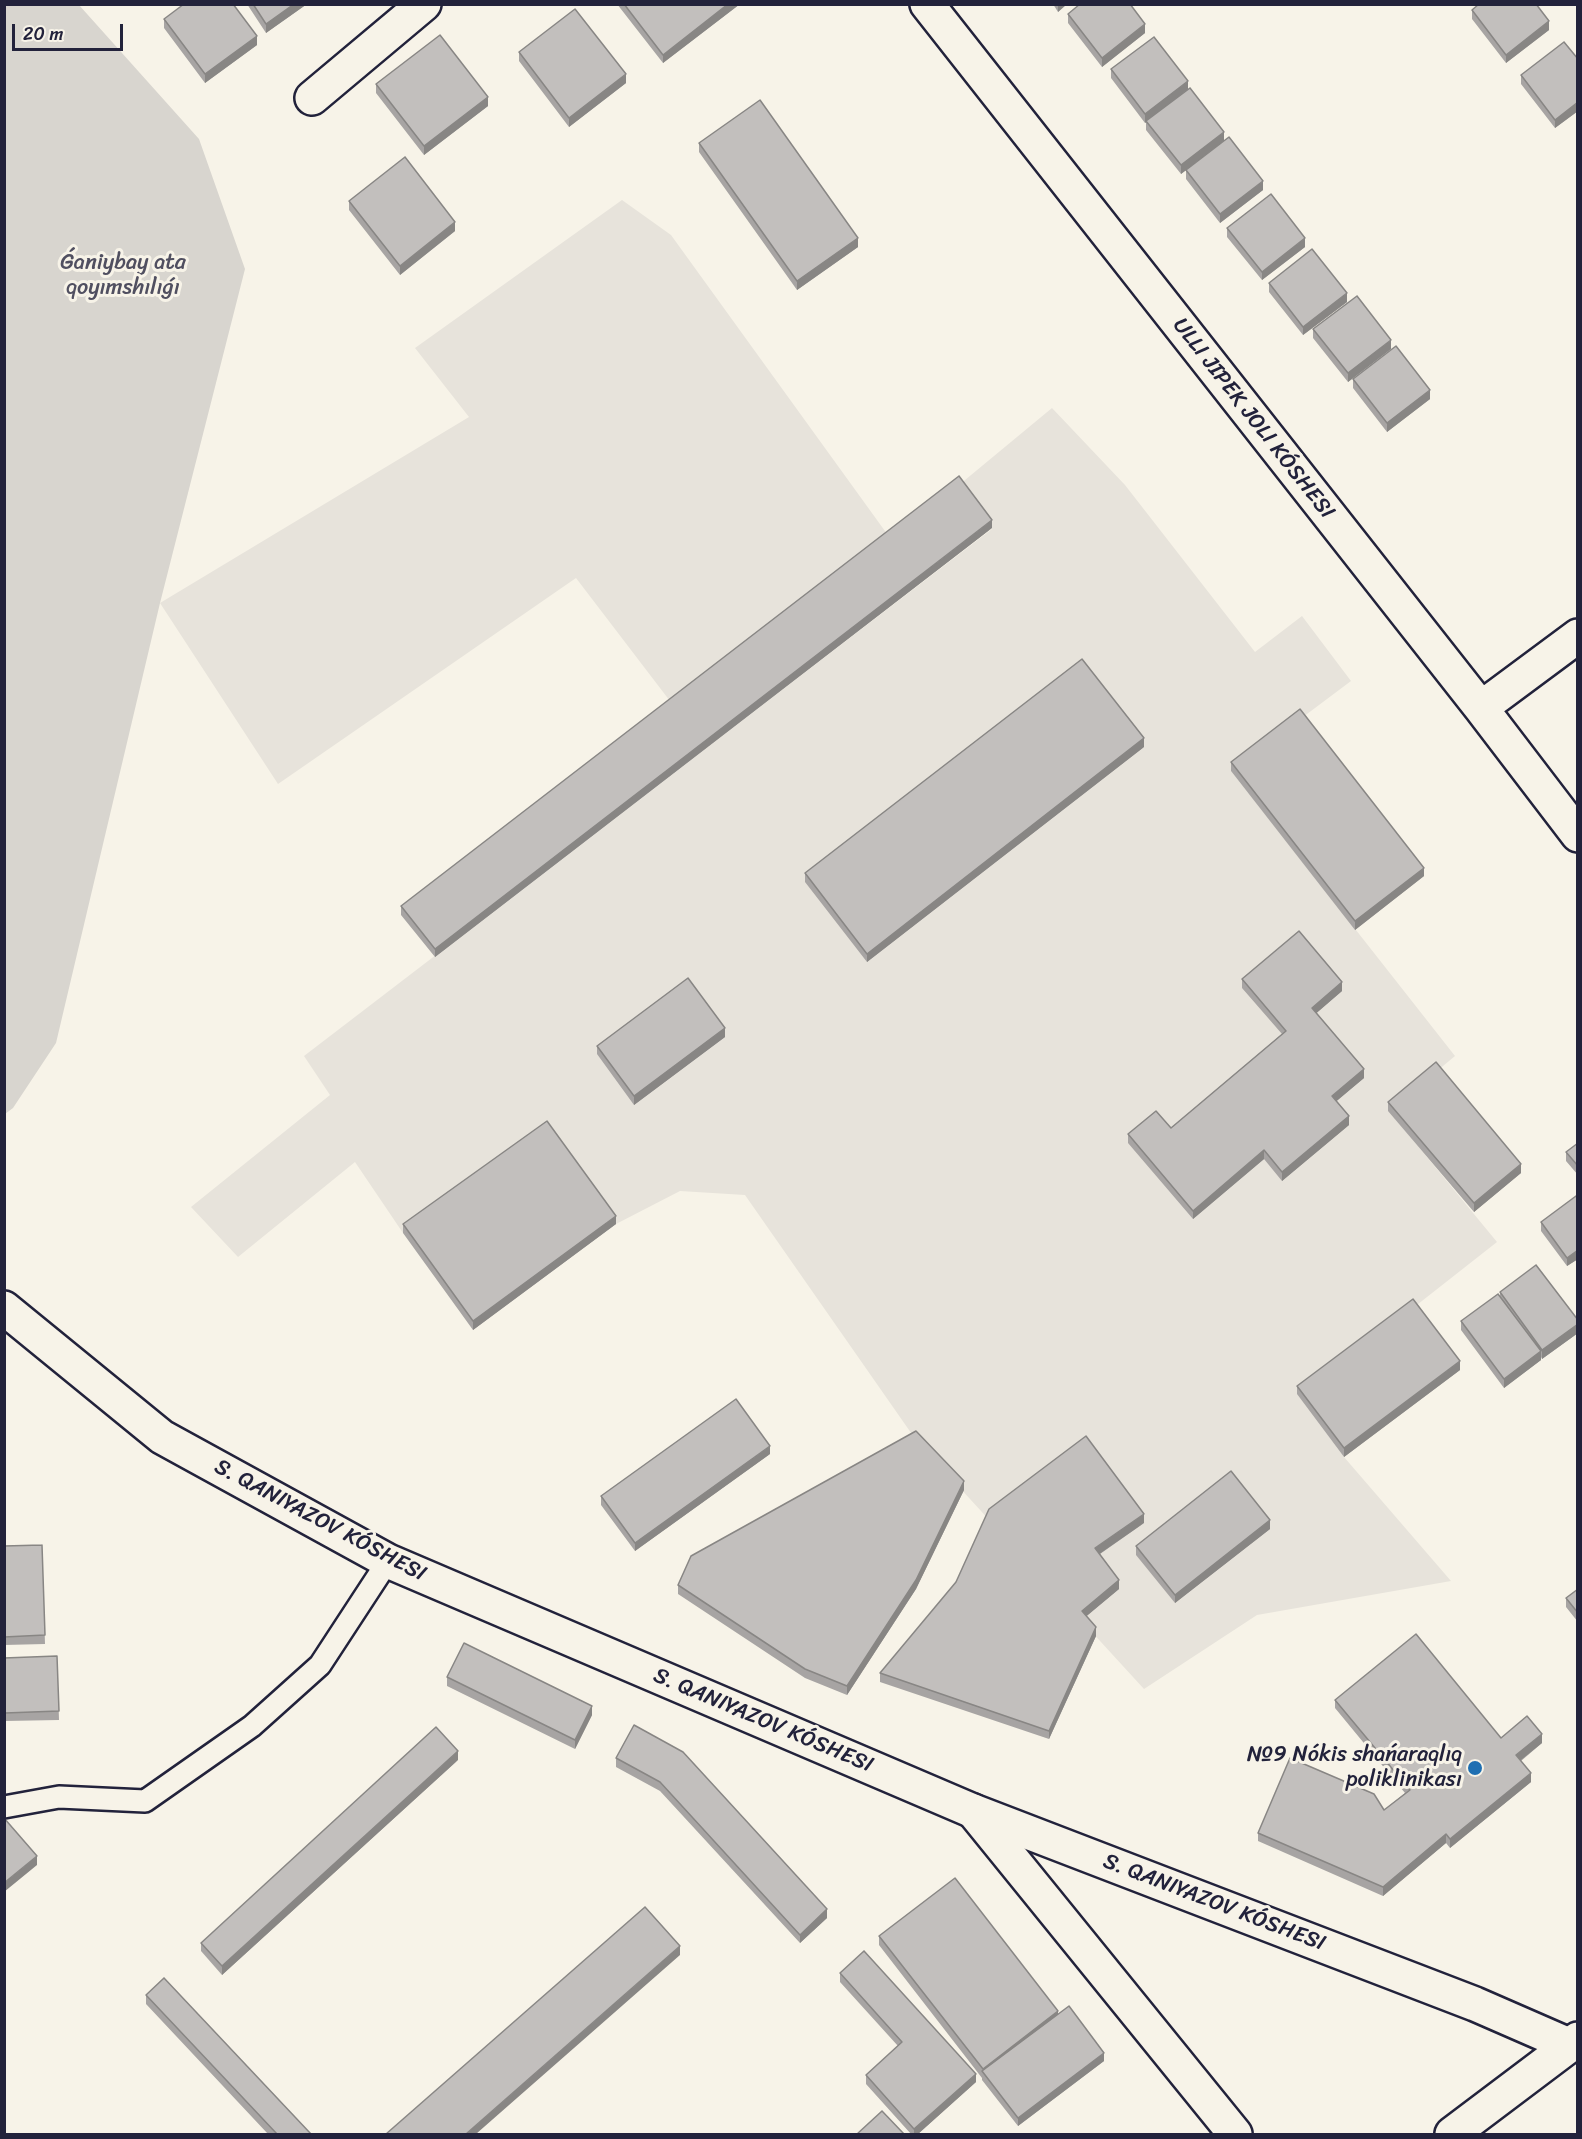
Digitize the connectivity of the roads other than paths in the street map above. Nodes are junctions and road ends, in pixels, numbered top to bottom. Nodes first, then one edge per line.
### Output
1 (424, 4) edge
2 (927, 4) edge
3 (312, 98) dead end
4 (1578, 636) edge
5 (1481, 708) junction
6 (1578, 835) edge
7 (4, 1308) edge
8 (388, 1561) junction
9 (4, 1807) edge
10 (973, 1811) junction
11 (1573, 2042) edge
12 (1235, 2134) edge
13 (1452, 2134) edge

1 - 3 street
2 - 5 street
4 - 5 street
5 - 6 street
7 - 8 street
8 - 9 lane
8 - 10 street
10 - 11 street
10 - 12 street
11 - 13 street

